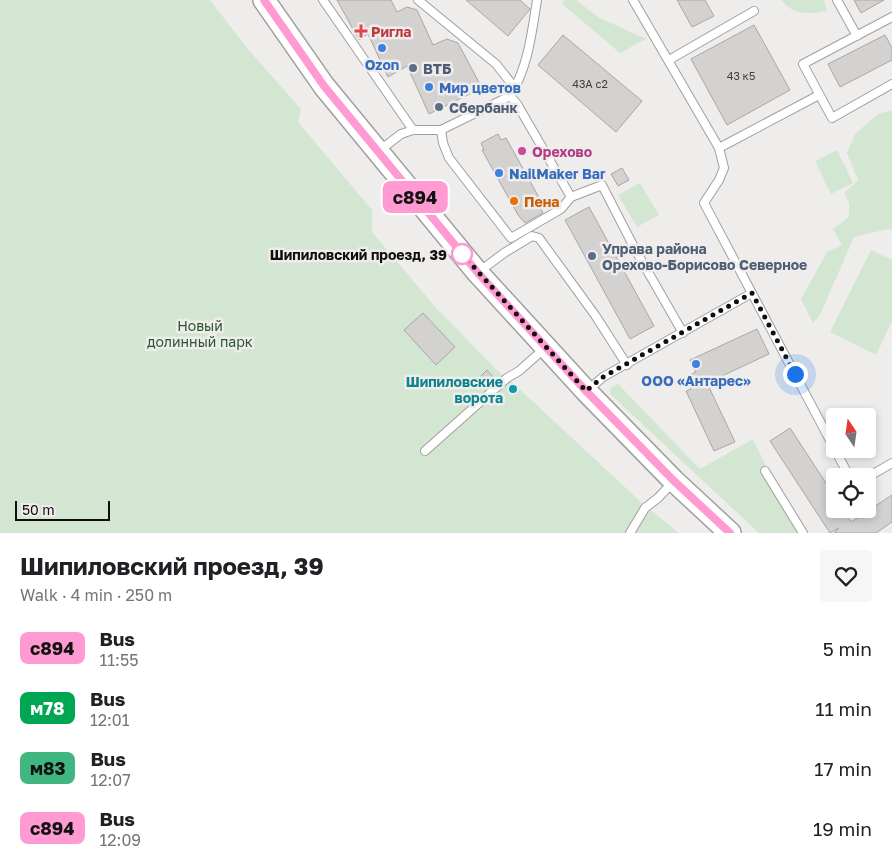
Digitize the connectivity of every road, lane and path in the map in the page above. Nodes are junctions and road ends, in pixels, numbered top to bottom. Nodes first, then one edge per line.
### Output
1 (264, 0) edge
2 (323, 0) edge
3 (418, 0) edge
4 (537, 0) edge
5 (633, 0) edge
6 (838, 0) edge
7 (754, 11) dead end
8 (892, 17) edge
9 (857, 36) junction
10 (669, 60) junction
11 (892, 84) edge
12 (515, 88) junction
13 (510, 96) junction
14 (819, 96) junction
15 (413, 130) junction
16 (441, 130) junction
17 (719, 148) junction
18 (377, 152) junction
19 (570, 197) junction
20 (478, 273) junction
21 (752, 293) junction
22 (683, 333) junction
23 (545, 348) junction
24 (627, 365) junction
25 (586, 391) junction
26 (425, 451) dead end
27 (892, 463) edge
28 (845, 468) edge
29 (764, 470) dead end
30 (876, 472) edge
31 (674, 481) junction
32 (630, 533) edge
33 (730, 533) edge
34 (803, 533) edge

1 - 18 main road
2 - 15 lane
3 - 12 lane
4 - 12 lane
5 - 10 lane
6 - 9 lane
7 - 10 lane
8 - 9 lane
9 - 14 lane
10 - 17 lane
11 - 14 lane
12 - 13 lane
13 - 16 lane
13 - 19 lane
14 - 17 lane
15 - 16 lane
15 - 18 lane
16 - 19 lane
17 - 21 lane
18 - 20 main road
19 - 22 lane
20 - 23 main road
20 - 24 lane
21 - 22 lane
21 - 28 lane
22 - 24 lane
23 - 25 main road
23 - 26 lane
24 - 25 lane
25 - 31 main road
27 - 30 lane
29 - 34 lane
31 - 32 lane
31 - 33 main road

